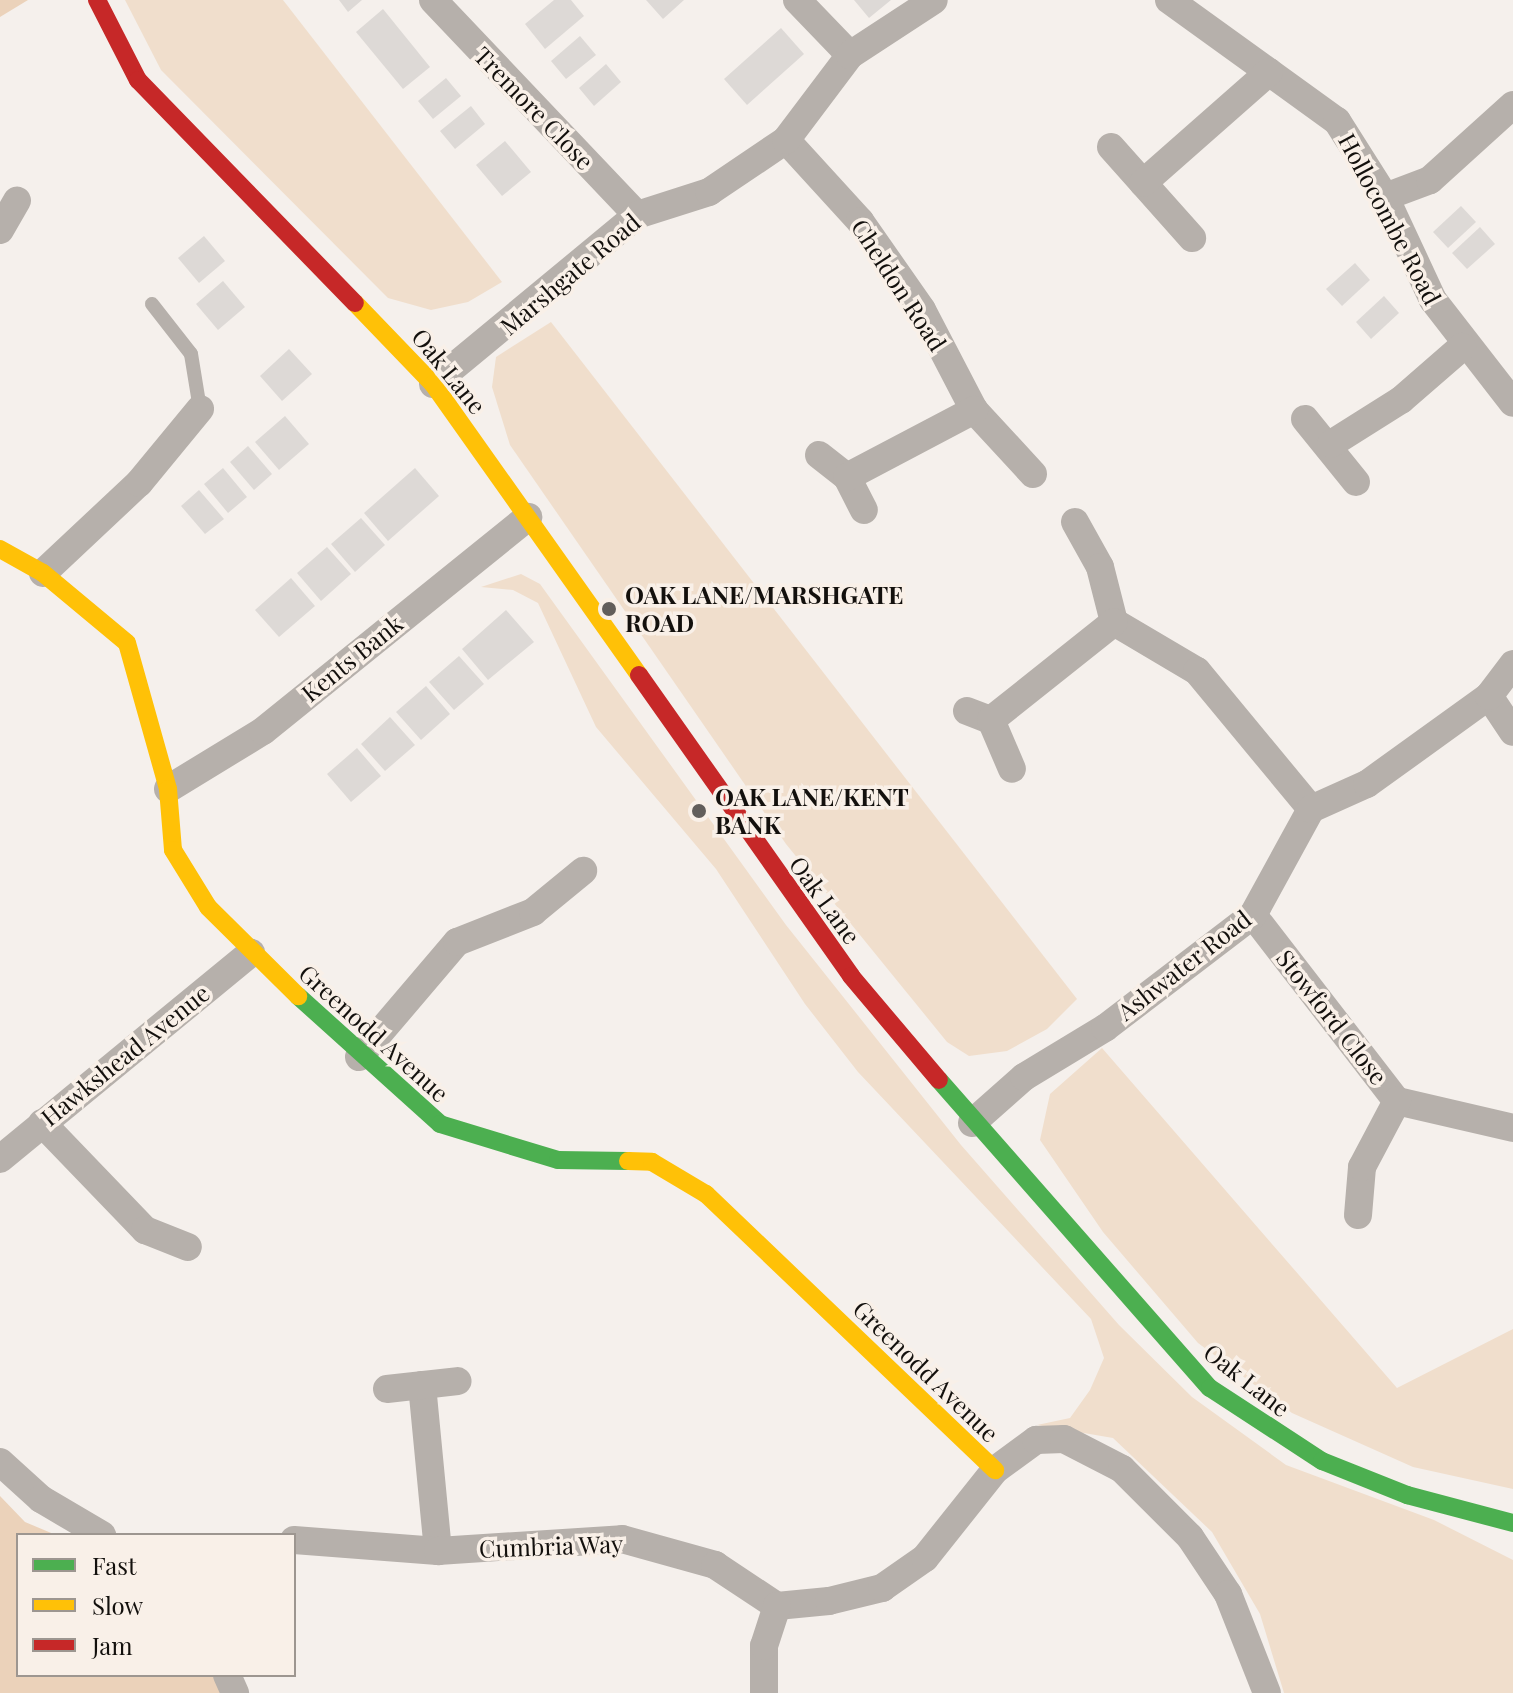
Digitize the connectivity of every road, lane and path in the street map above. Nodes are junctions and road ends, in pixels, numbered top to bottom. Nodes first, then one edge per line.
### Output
1 (97, 0) edge
2 (433, 0) edge
3 (797, 0) edge
4 (934, 0) edge
5 (1188, 5) edge
6 (850, 55) junction
7 (1269, 72) junction
8 (1513, 105) edge
9 (786, 140) junction
10 (1111, 147) dead end
11 (1143, 183) junction
12 (1385, 197) junction
13 (17, 200) dead end
14 (637, 215) junction
15 (0, 230) edge
16 (1192, 238) dead end
17 (152, 304) dead end
18 (1462, 347) junction
19 (433, 384) junction
20 (1513, 403) edge
21 (200, 409) joint
22 (974, 410) junction
23 (1305, 419) dead end
24 (1331, 444) junction
25 (819, 455) dead end
26 (1033, 474) dead end
27 (847, 477) junction
28 (1356, 482) dead end
29 (864, 510) dead end
30 (528, 517) junction
31 (1075, 522) dead end
32 (0, 549) edge
33 (43, 573) junction
34 (1114, 622) junction
35 (1513, 664) edge
36 (1489, 696) junction
37 (1513, 732) edge
38 (1012, 769) dead end
39 (168, 789) junction
40 (1311, 809) junction
41 (583, 871) dead end
42 (1253, 915) junction
43 (251, 953) junction
44 (359, 1057) junction
45 (1397, 1101) junction
46 (42, 1123) junction
47 (972, 1123) junction
48 (1513, 1128) edge
49 (0, 1159) edge
50 (1358, 1215) dead end
51 (188, 1247) dead end
52 (458, 1381) dead end
53 (422, 1385) junction
54 (387, 1389) dead end
55 (0, 1462) edge
56 (995, 1470) junction
57 (1477, 1516) junction
58 (1513, 1523) edge
59 (99, 1533) edge
60 (296, 1540) edge
61 (1513, 1544) edge
62 (438, 1551) junction
63 (777, 1606) junction
64 (764, 1693) edge
65 (1267, 1693) edge

1 - 19 street, Oak Lane
2 - 14 street, Tremore Close
3 - 6 street
4 - 6 street, Marshgate Road
5 - 7 street, Hollocombe Road
6 - 9 street, Marshgate Road
7 - 11 street
7 - 12 street, Hollocombe Road
8 - 12 street
9 - 14 street, Marshgate Road
9 - 22 street, Cheldon Road
10 - 11 street
11 - 16 street
12 - 18 street, Hollocombe Road
13 - 15 street
14 - 19 street, Marshgate Road
17 - 21 lane
18 - 20 street, Hollocombe Road
18 - 24 street
19 - 30 street, Oak Lane
21 - 33 street
22 - 26 street, Cheldon Road
22 - 27 street
23 - 24 street
24 - 28 street
25 - 27 street
27 - 29 street
30 - 39 street, Kents Bank
30 - 47 street, Oak Lane
31 - 34 street
32 - 33 street, Greenodd Avenue
33 - 39 street, Greenodd Avenue
34 - 38 street
34 - 40 street
35 - 36 street
36 - 37 street
36 - 40 street
39 - 43 street, Greenodd Avenue
40 - 42 street, Ashwater Road
41 - 44 street
42 - 45 street, Stowford Close
42 - 47 street, Ashwater Road
43 - 44 street, Greenodd Avenue
43 - 46 street, Hawkshead Avenue
44 - 56 street, Greenodd Avenue
45 - 48 street, Stowford Close
45 - 50 street
46 - 49 street, Hawkshead Avenue
46 - 51 street
47 - 57 street, Oak Lane
52 - 53 street
53 - 54 street
53 - 62 street
55 - 59 street
56 - 63 street
56 - 65 street
57 - 58 street, Oak Lane
57 - 61 street, Oak Lane
60 - 62 street, Cumbria Way
62 - 63 street, Cumbria Way
63 - 64 street

